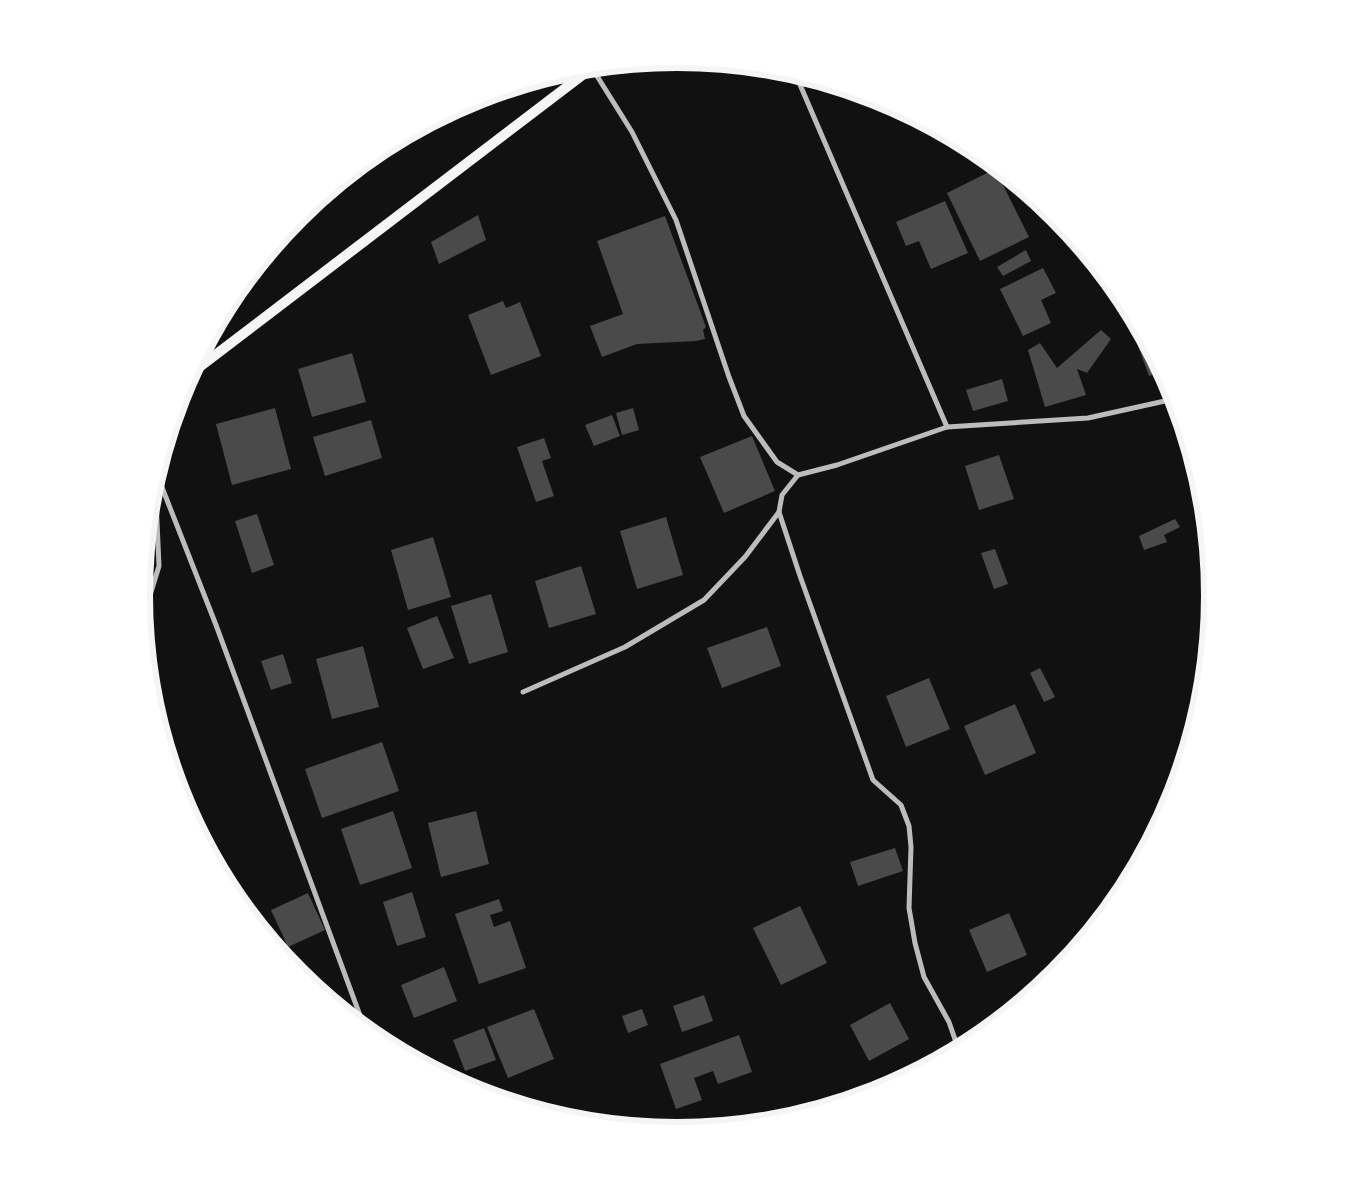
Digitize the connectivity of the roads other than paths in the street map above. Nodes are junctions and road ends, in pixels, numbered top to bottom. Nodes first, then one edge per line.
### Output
1 (596, 74) edge
2 (579, 77) edge
3 (799, 82) edge
4 (202, 365) edge
5 (1166, 401) edge
6 (947, 427) junction
7 (798, 476) junction
8 (161, 486) edge
9 (780, 512) junction
10 (156, 513) edge
11 (150, 594) edge
12 (523, 692) dead end
13 (360, 1016) edge
14 (955, 1041) edge

1 - 7 street
2 - 4 main road
3 - 6 street
5 - 6 street
6 - 7 street
7 - 9 street
8 - 13 street
9 - 12 street
9 - 14 street
10 - 11 street

